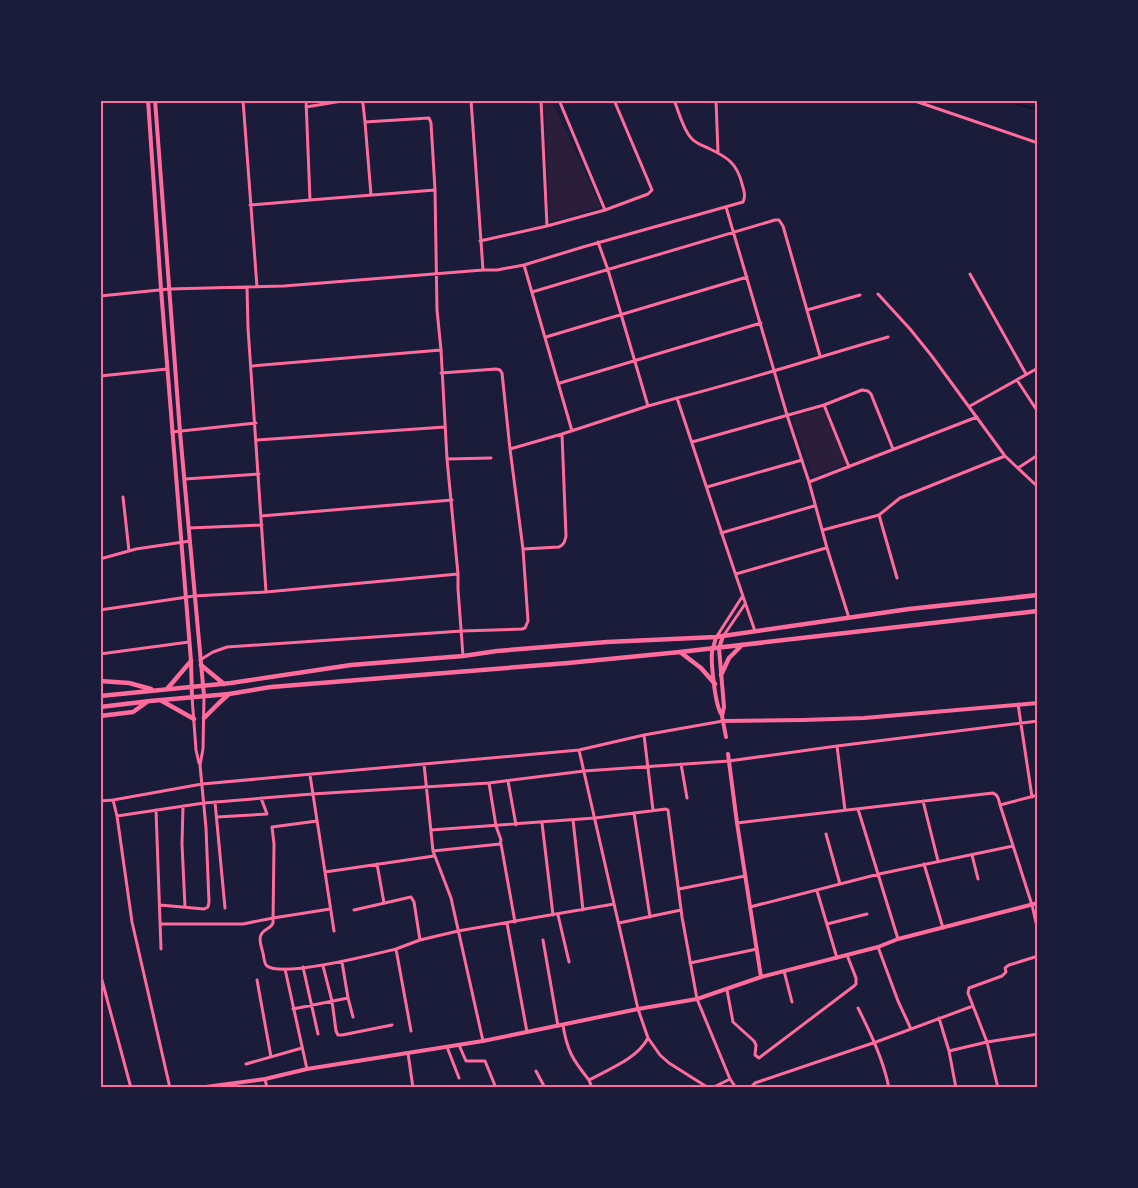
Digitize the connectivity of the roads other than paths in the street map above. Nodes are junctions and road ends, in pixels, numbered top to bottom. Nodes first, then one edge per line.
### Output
1 (148, 100) edge
2 (155, 100) edge
3 (243, 100) edge
4 (306, 100) edge
5 (348, 100) edge
6 (361, 100) edge
7 (471, 100) edge
8 (541, 100) edge
9 (559, 100) edge
10 (614, 100) edge
11 (674, 100) edge
12 (717, 100) edge
13 (912, 100) edge
14 (306, 107) junction
15 (365, 122) junction
16 (1038, 143) edge
17 (718, 153) junction
18 (435, 190) junction
19 (370, 195) junction
20 (310, 200) junction
21 (250, 205) junction
22 (726, 207) junction
23 (605, 210) junction
24 (547, 226) junction
25 (734, 232) junction
26 (480, 241) junction
27 (598, 242) junction
28 (524, 265) junction
29 (483, 270) junction
30 (608, 270) junction
31 (436, 273) junction
32 (970, 274) dead end
33 (747, 277) junction
34 (247, 287) junction
35 (257, 287) junction
36 (169, 289) junction
37 (161, 290) junction
38 (532, 292) junction
39 (878, 294) dead end
40 (860, 295) dead end
41 (100, 296) edge
42 (807, 310) junction
43 (621, 315) junction
44 (761, 323) junction
45 (546, 337) junction
46 (888, 337) dead end
47 (441, 350) junction
48 (820, 356) junction
49 (635, 361) junction
50 (252, 366) junction
51 (1038, 368) edge
52 (167, 369) junction
53 (775, 372) junction
54 (441, 374) junction
55 (1026, 374) junction
56 (100, 376) edge
57 (1017, 380) junction
58 (560, 383) junction
59 (677, 398) junction
60 (824, 405) junction
61 (648, 406) junction
62 (970, 406) junction
63 (1038, 412) edge
64 (788, 415) junction
65 (977, 417) junction
66 (256, 423) junction
67 (445, 427) junction
68 (572, 430) junction
69 (172, 432) junction
70 (180, 432) junction
71 (562, 435) junction
72 (257, 440) junction
73 (692, 442) junction
74 (510, 449) junction
75 (893, 449) junction
76 (1038, 455) edge
77 (1005, 456) junction
78 (490, 458) dead end
79 (447, 459) junction
80 (802, 460) junction
81 (849, 467) junction
82 (1018, 468) junction
83 (259, 474) junction
84 (185, 479) junction
85 (809, 482) junction
86 (707, 487) junction
87 (1038, 487) edge
88 (123, 497) dead end
89 (452, 500) junction
90 (815, 506) junction
91 (879, 515) junction
92 (261, 516) junction
93 (262, 525) junction
94 (189, 528) junction
95 (823, 530) junction
96 (721, 533) junction
97 (190, 541) junction
98 (181, 542) junction
99 (827, 548) junction
100 (523, 549) junction
101 (129, 551) junction
102 (100, 559) edge
103 (458, 574) junction
104 (736, 574) junction
105 (897, 578) dead end
106 (266, 592) junction
107 (1038, 595) edge
108 (194, 596) junction
109 (742, 597) junction
110 (186, 598) junction
111 (745, 604) junction
112 (100, 610) edge
113 (1038, 611) edge
114 (849, 618) junction
115 (462, 631) junction
116 (755, 632) junction
117 (723, 636) junction
118 (716, 637) junction
119 (189, 642) junction
120 (742, 645) junction
121 (719, 648) junction
122 (712, 649) junction
123 (680, 652) junction
124 (100, 654) edge
125 (463, 656) junction
126 (191, 661) junction
127 (200, 663) junction
128 (721, 675) junction
129 (100, 681) edge
130 (225, 684) junction
131 (715, 684) junction
132 (203, 685) junction
133 (191, 686) junction
134 (167, 689) junction
135 (154, 690) junction
136 (229, 694) junction
137 (100, 696) edge
138 (204, 696) junction
139 (192, 697) junction
140 (161, 700) junction
141 (150, 701) junction
142 (1038, 703) edge
143 (1018, 704) junction
144 (100, 707) edge
145 (100, 716) edge
146 (204, 718) junction
147 (722, 718) junction
148 (194, 719) junction
149 (1038, 721) edge
150 (1022, 723) junction
151 (644, 735) junction
152 (726, 737) dead end
153 (837, 746) junction
154 (579, 750) junction
155 (728, 754) dead end
156 (729, 761) junction
157 (424, 764) junction
158 (681, 764) junction
159 (200, 765) junction
160 (649, 766) junction
161 (584, 771) junction
162 (310, 775) junction
163 (508, 781) junction
164 (489, 783) junction
165 (202, 784) junction
166 (427, 786) junction
167 (312, 794) junction
168 (1038, 795) edge
169 (1032, 796) junction
170 (261, 798) junction
171 (687, 798) dead end
172 (113, 800) junction
173 (100, 801) edge
174 (923, 801) junction
175 (216, 802) junction
176 (204, 803) junction
177 (183, 806) junction
178 (1000, 806) junction
179 (858, 808) junction
180 (156, 810) junction
181 (653, 810) junction
182 (844, 810) junction
183 (634, 813) junction
184 (117, 816) junction
185 (217, 817) junction
186 (595, 818) junction
187 (573, 820) junction
188 (317, 821) junction
189 (542, 823) junction
190 (737, 823) junction
191 (516, 825) junction
192 (496, 826) junction
193 (431, 830) junction
194 (826, 834) dead end
195 (501, 842) junction
196 (1013, 846) junction
197 (433, 850) junction
198 (972, 855) junction
199 (434, 856) junction
200 (938, 861) junction
201 (376, 864) junction
202 (924, 864) junction
203 (325, 872) junction
204 (879, 874) junction
205 (745, 876) junction
206 (978, 879) dead end
207 (840, 884) junction
208 (679, 890) junction
209 (816, 890) junction
210 (384, 903) junction
211 (1038, 903) edge
212 (615, 904) junction
213 (160, 905) junction
214 (1032, 905) junction
215 (185, 907) junction
216 (750, 907) junction
217 (225, 908) dead end
218 (330, 909) junction
219 (354, 910) dead end
220 (583, 910) junction
221 (681, 910) junction
222 (867, 914) dead end
223 (553, 915) junction
224 (558, 915) junction
225 (650, 917) junction
226 (273, 918) junction
227 (515, 922) junction
228 (507, 923) junction
229 (619, 923) junction
230 (160, 924) junction
231 (827, 924) junction
232 (943, 928) junction
233 (334, 931) dead end
234 (458, 931) junction
235 (1038, 931) edge
236 (898, 939) junction
237 (420, 940) junction
238 (543, 940) dead end
239 (878, 947) junction
240 (161, 949) dead end
241 (396, 949) junction
242 (757, 949) junction
243 (847, 955) junction
244 (1038, 956) edge
245 (837, 958) junction
246 (342, 962) junction
247 (569, 962) dead end
248 (690, 963) junction
249 (323, 966) junction
250 (303, 968) junction
251 (285, 969) junction
252 (784, 972) junction
253 (100, 973) edge
254 (761, 977) junction
255 (257, 980) dead end
256 (727, 990) junction
257 (348, 998) junction
258 (696, 999) junction
259 (332, 1001) junction
260 (792, 1002) dead end
261 (311, 1005) junction
262 (973, 1006) junction
263 (858, 1008) dead end
264 (293, 1009) junction
265 (638, 1009) junction
266 (353, 1017) dead end
267 (939, 1018) junction
268 (392, 1025) dead end
269 (560, 1026) junction
270 (911, 1029) junction
271 (411, 1031) dead end
272 (527, 1032) junction
273 (318, 1034) dead end
274 (1038, 1034) edge
275 (648, 1038) junction
276 (483, 1041) junction
277 (876, 1042) junction
278 (987, 1042) junction
279 (459, 1045) junction
280 (447, 1047) junction
281 (303, 1048) junction
282 (950, 1050) junction
283 (408, 1053) junction
284 (271, 1057) junction
285 (246, 1064) dead end
286 (307, 1069) junction
287 (536, 1071) dead end
288 (459, 1078) dead end
289 (265, 1079) junction
290 (730, 1079) junction
291 (589, 1080) junction
292 (707, 1087) edge
293 (714, 1087) edge
294 (131, 1088) edge
295 (170, 1088) edge
296 (198, 1088) edge
297 (267, 1088) edge
298 (413, 1088) edge
299 (496, 1088) edge
300 (545, 1088) edge
301 (592, 1088) edge
302 (736, 1088) edge
303 (750, 1088) edge
304 (889, 1088) edge
305 (956, 1088) edge
306 (998, 1088) edge

1 - 37 street
2 - 36 street
3 - 21 street
4 - 14 street
5 - 14 street
6 - 15 street
7 - 26 street
8 - 24 street
9 - 23 street
10 - 23 street
11 - 17 street
12 - 17 street
13 - 16 street
14 - 20 street
15 - 18 street
15 - 19 street
17 - 22 street
18 - 19 street
18 - 31 street
19 - 20 street
20 - 21 street
21 - 35 street
22 - 25 street
22 - 27 street
23 - 24 street
24 - 26 street
25 - 30 street
25 - 33 street
25 - 42 street
26 - 29 street
27 - 28 street
27 - 30 street
28 - 29 street
28 - 38 street
29 - 31 street
30 - 38 street
30 - 43 street
31 - 35 street
31 - 47 street
32 - 55 street
33 - 43 street
33 - 44 street
34 - 35 street
34 - 36 street
34 - 50 street
36 - 37 street
36 - 70 street
37 - 41 street
37 - 52 street
38 - 45 street
39 - 62 street
40 - 42 street
42 - 48 street
43 - 45 street
43 - 49 street
44 - 49 street
44 - 53 street
45 - 58 street
46 - 48 street
47 - 50 street
47 - 54 street
48 - 53 street
49 - 58 street
49 - 61 street
50 - 66 street
51 - 55 street
52 - 56 street
52 - 69 street
53 - 59 street
53 - 64 street
54 - 67 street
54 - 74 street
55 - 57 street
57 - 62 street
57 - 63 street
58 - 68 street
59 - 61 street
59 - 73 street
60 - 64 street
60 - 75 street
60 - 81 street
61 - 68 street
62 - 65 street
64 - 73 street
64 - 80 street
65 - 75 street
65 - 77 street
66 - 70 street
66 - 72 street
67 - 72 street
67 - 79 street
68 - 71 street
69 - 70 street
69 - 98 street
70 - 84 street
71 - 74 street
71 - 100 street
72 - 83 street
73 - 86 street
74 - 100 street
75 - 81 street
76 - 82 street
77 - 82 street
77 - 91 street
78 - 79 street
79 - 89 street
80 - 85 street
80 - 86 street
81 - 85 street
82 - 87 street
83 - 84 street
83 - 92 street
84 - 94 street
85 - 90 street
86 - 96 street
88 - 101 street
89 - 92 street
89 - 103 street
90 - 95 street
90 - 96 street
91 - 95 street
91 - 105 street
92 - 93 street
93 - 94 street
93 - 106 street
94 - 97 street
95 - 99 street
96 - 104 street
97 - 98 street
97 - 108 street
98 - 101 street
98 - 110 street
99 - 104 street
99 - 114 street
100 - 115 street
101 - 102 street
103 - 106 street
103 - 115 street
104 - 109 street
106 - 108 street
107 - 114 main road
108 - 110 street
108 - 127 street
109 - 111 street
109 - 118 street
110 - 112 street
110 - 119 street
111 - 116 street
111 - 117 street
113 - 120 main road
114 - 116 main road
115 - 125 street
115 - 127 street
116 - 117 main road
117 - 118 main road
117 - 121 street
118 - 122 street
118 - 125 main road
119 - 124 street
119 - 126 street
120 - 121 main road
120 - 128 main road
121 - 122 main road
121 - 128 street
122 - 123 main road
122 - 131 street
123 - 131 main road
123 - 136 main road
125 - 130 main road
126 - 133 street
126 - 134 main road
127 - 130 main road
127 - 132 street
128 - 147 street
129 - 135 main road
130 - 132 main road
131 - 147 street
132 - 133 main road
132 - 138 street
133 - 134 main road
133 - 139 street
134 - 135 main road
135 - 137 main road
136 - 138 main road
136 - 146 main road
138 - 139 main road
138 - 146 street
139 - 140 main road
139 - 148 street
140 - 141 main road
140 - 148 main road
141 - 144 main road
141 - 145 main road
142 - 143 street
143 - 147 street
143 - 150 street
146 - 159 street
147 - 151 street
147 - 152 street
148 - 159 street
149 - 150 street
150 - 153 street
150 - 169 street
151 - 154 street
151 - 160 street
153 - 156 street
153 - 182 street
154 - 157 street
154 - 161 street
155 - 156 street
156 - 158 street
156 - 190 street
157 - 162 street
157 - 166 street
158 - 160 street
158 - 171 street
159 - 165 street
160 - 161 street
160 - 181 street
161 - 163 street
161 - 186 street
162 - 165 street
162 - 167 street
163 - 164 street
163 - 191 street
164 - 166 street
164 - 192 street
165 - 172 street
165 - 176 street
166 - 167 street
166 - 193 street
167 - 170 street
167 - 188 street
168 - 169 street
169 - 178 street
170 - 175 street
170 - 185 street
172 - 173 street
172 - 184 street
174 - 178 street
174 - 179 street
174 - 200 street
175 - 176 street
175 - 185 street
176 - 177 street
176 - 215 street
177 - 180 street
177 - 215 street
178 - 196 street
179 - 182 street
179 - 204 street
180 - 184 street
180 - 213 street
181 - 183 street
181 - 208 street
182 - 190 street
183 - 186 street
183 - 225 street
184 - 295 street
185 - 217 street
186 - 187 street
186 - 212 street
187 - 189 street
187 - 220 street
188 - 203 street
188 - 226 street
189 - 191 street
189 - 223 street
190 - 205 street
191 - 192 street
192 - 193 street
192 - 195 street
193 - 197 street
194 - 207 street
195 - 197 street
195 - 227 street
196 - 198 street
196 - 214 street
197 - 199 street
198 - 200 street
198 - 206 street
199 - 201 street
199 - 234 street
200 - 202 street
201 - 203 street
201 - 210 street
202 - 204 street
202 - 232 street
203 - 218 street
204 - 207 street
204 - 236 street
205 - 208 street
205 - 216 street
207 - 209 street
208 - 221 street
209 - 216 street
209 - 231 street
210 - 219 street
210 - 237 street
211 - 214 street
212 - 220 street
212 - 229 street
213 - 215 street
213 - 230 street
214 - 232 street
214 - 235 street
216 - 242 street
218 - 226 street
218 - 233 street
220 - 224 street
221 - 225 street
221 - 248 street
222 - 231 street
223 - 224 street
223 - 227 street
224 - 247 street
225 - 229 street
226 - 230 street
226 - 251 street
227 - 228 street
228 - 234 street
228 - 272 street
229 - 265 street
230 - 240 street
231 - 245 street
232 - 236 street
234 - 237 street
234 - 276 street
236 - 239 street
237 - 241 street
238 - 269 street
239 - 243 street
239 - 270 street
241 - 246 street
241 - 271 street
242 - 248 street
242 - 254 street
243 - 245 street
243 - 256 street
244 - 262 street
245 - 252 street
246 - 249 street
246 - 257 street
248 - 258 street
249 - 250 street
249 - 259 street
250 - 251 street
250 - 261 street
251 - 264 street
252 - 254 street
252 - 260 street
253 - 294 street
254 - 256 street
255 - 284 street
256 - 258 street
257 - 259 street
257 - 266 street
258 - 265 street
258 - 290 street
259 - 261 street
259 - 268 street
261 - 264 street
261 - 273 street
262 - 267 street
262 - 278 street
263 - 277 street
264 - 281 street
265 - 269 street
265 - 275 street
267 - 270 street
267 - 282 street
269 - 272 street
269 - 291 street
270 - 277 street
272 - 276 street
274 - 278 street
275 - 291 street
275 - 292 street
276 - 279 street
277 - 303 street
277 - 304 street
278 - 282 street
278 - 306 street
279 - 280 street
279 - 299 street
280 - 283 street
280 - 288 street
281 - 284 street
281 - 286 street
282 - 305 street
283 - 286 street
283 - 298 street
284 - 285 street
286 - 289 street
287 - 300 street
289 - 296 street
289 - 297 street
290 - 293 street
290 - 302 street
291 - 301 street
292 - 293 street

